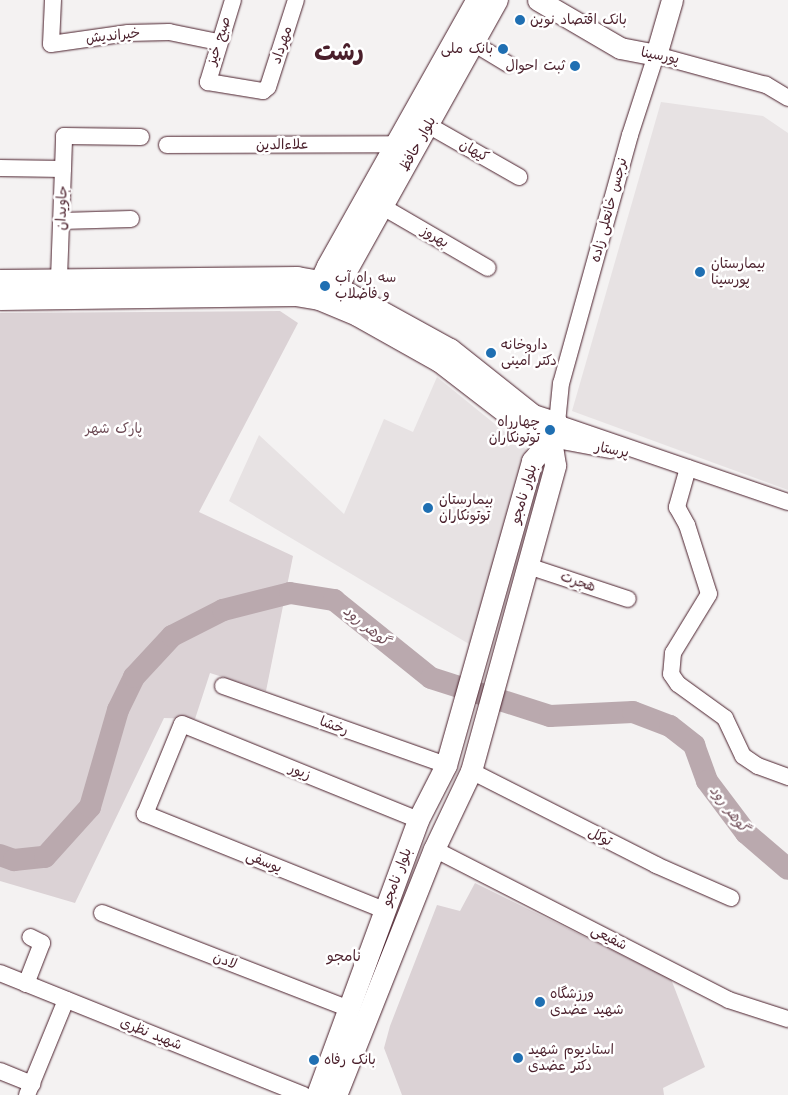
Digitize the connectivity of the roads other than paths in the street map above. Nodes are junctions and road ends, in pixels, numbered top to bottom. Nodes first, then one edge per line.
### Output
1 (53, 0) edge
2 (232, 0) edge
3 (296, 0) edge
4 (498, 0) edge
5 (538, 0) edge
6 (672, 0) edge
7 (472, 3) edge
8 (218, 42) junction
9 (473, 44) junction
10 (656, 56) junction
11 (508, 64) dead end
12 (208, 82) joint
13 (788, 98) edge
14 (428, 125) junction
15 (141, 137) dead end
16 (397, 144) junction
17 (167, 145) dead end
18 (0, 168) edge
19 (63, 169) junction
20 (519, 176) dead end
21 (383, 207) junction
22 (131, 219) dead end
23 (62, 220) junction
24 (488, 268) dead end
25 (0, 280) edge
26 (59, 280) junction
27 (325, 289) junction
28 (0, 299) edge
29 (554, 431) junction
30 (688, 468) junction
31 (788, 502) edge
32 (528, 566) junction
33 (628, 599) dead end
34 (473, 677) junction
35 (496, 685) junction
36 (223, 686) dead end
37 (446, 765) junction
38 (471, 771) junction
39 (788, 776) edge
40 (145, 814) joint
41 (418, 820) junction
42 (434, 849) junction
43 (731, 898) dead end
44 (384, 910) junction
45 (102, 913) dead end
46 (30, 938) dead end
47 (0, 973) edge
48 (26, 984) junction
49 (66, 1000) junction
50 (347, 1008) junction
51 (788, 1019) edge
52 (0, 1071) edge
53 (29, 1090) edge
54 (303, 1095) edge
55 (317, 1095) edge
56 (336, 1095) edge

1 - 8 street, خیراندیش
2 - 8 street, صبح خیز
3 - 12 street, مهرداد
4 - 9 main road, بلوار حافظ
5 - 10 main road, پورسینا
6 - 10 main road, نرجس خانعلی زاده
7 - 16 main road, بلوار حافظ
8 - 12 street, صبح خیز
9 - 11 street
9 - 14 main road, بلوار حافظ
10 - 13 street, پورسینا
10 - 29 street, نرجس خانعلی زاده
14 - 20 street, کیهان
14 - 21 main road, بلوار حافظ
15 - 19 street
16 - 17 street, علاءالدین
16 - 27 main road, بلوار حافظ
18 - 19 street, جاویدان
19 - 23 street, جاویدان
21 - 24 street, بهروز
21 - 27 main road, بلوار حافظ
22 - 23 street
23 - 26 street, جاویدان
25 - 26 main road
26 - 27 main road
27 - 28 main road
27 - 29 main road
29 - 30 street, پرستار
29 - 32 main road, بلوار نامجو
29 - 34 main road, بلوار نامجو
30 - 31 street, پرستار
30 - 39 street
32 - 33 street, هجرت
32 - 35 main road, بلوار نامجو
34 - 35 main road
34 - 37 main road, بلوار نامجو
35 - 38 main road, بلوار نامجو
36 - 37 street, رخشا
37 - 41 main road, بلوار نامجو
38 - 42 main road, بلوار نامجو
38 - 43 street, توکل
40 - 41 street, زیور
40 - 44 street, یوسفی
41 - 44 main road, بلوار نامجو
42 - 51 street, شفیعی
42 - 56 main road, بلوار نامجو
44 - 50 main road, بلوار نامجو
45 - 50 street, لادن
46 - 48 street
47 - 48 street, شهید نظری
48 - 49 street, شهید نظری
49 - 53 street
49 - 54 street, شهید نظری
50 - 55 main road, بلوار نامجو
52 - 53 street

